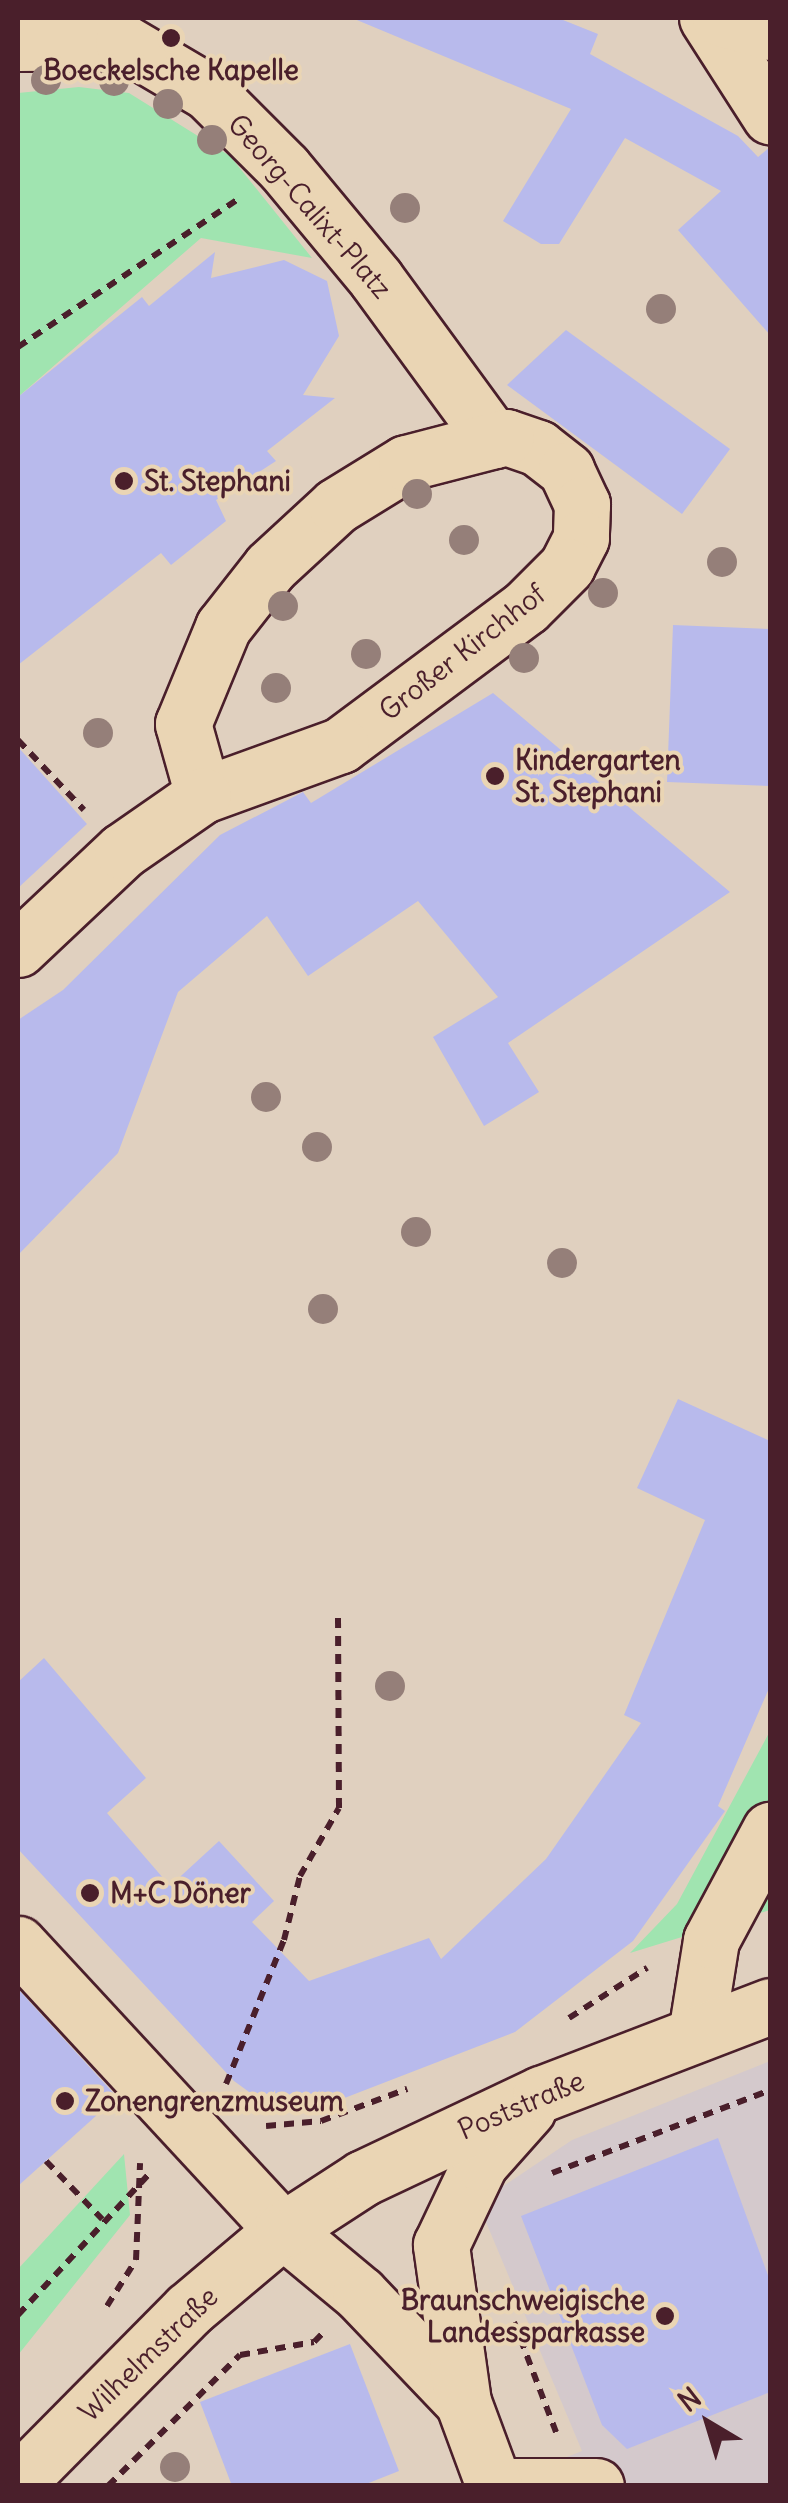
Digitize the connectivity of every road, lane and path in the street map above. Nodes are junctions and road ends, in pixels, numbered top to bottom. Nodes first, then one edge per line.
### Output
1 (707, 18) edge
2 (720, 18) edge
3 (770, 32) edge
4 (18, 43) edge
5 (770, 116) edge
6 (284, 168) junction
7 (18, 347) edge
8 (494, 440) junction
9 (18, 740) edge
10 (203, 794) junction
11 (122, 852) junction
12 (18, 950) edge
13 (338, 1614) dead end
14 (770, 1830) edge
15 (712, 1940) junction
16 (18, 1944) edge
17 (770, 2006) edge
18 (553, 2026) dead end
19 (696, 2034) junction
20 (420, 2084) dead end
21 (770, 2090) edge
22 (222, 2092) dead end
23 (541, 2094) junction
24 (321, 2120) dead end
25 (46, 2161) dead end
26 (534, 2184) dead end
27 (102, 2219) junction
28 (284, 2230) junction
29 (136, 2260) dead end
30 (507, 2306) dead end
31 (18, 2315) edge
32 (240, 2354) dead end
33 (462, 2402) junction
34 (26, 2463) edge
35 (585, 2483) edge
36 (108, 2486) edge
37 (494, 2486) edge
38 (504, 2486) edge

1 - 5 street
2 - 3 street
4 - 6 street, Georg-Calixt-Platz
6 - 7 path
6 - 8 street, Georg-Calixt-Platz
8 - 10 street, Großer Kirchhof
8 - 10 street, Großer Kirchhof
9 - 11 path
10 - 11 street
11 - 12 street
13 - 22 path
14 - 15 street
15 - 18 path
15 - 19 street
16 - 28 street
17 - 19 street, Poststraße
19 - 23 street, Poststraße
20 - 24 path
21 - 26 path
23 - 28 street, Poststraße
23 - 33 street
25 - 27 path
27 - 29 path
27 - 31 path
28 - 33 street
28 - 34 street, Wilhelmstraße
30 - 35 path
32 - 36 path
33 - 37 street
35 - 38 street

